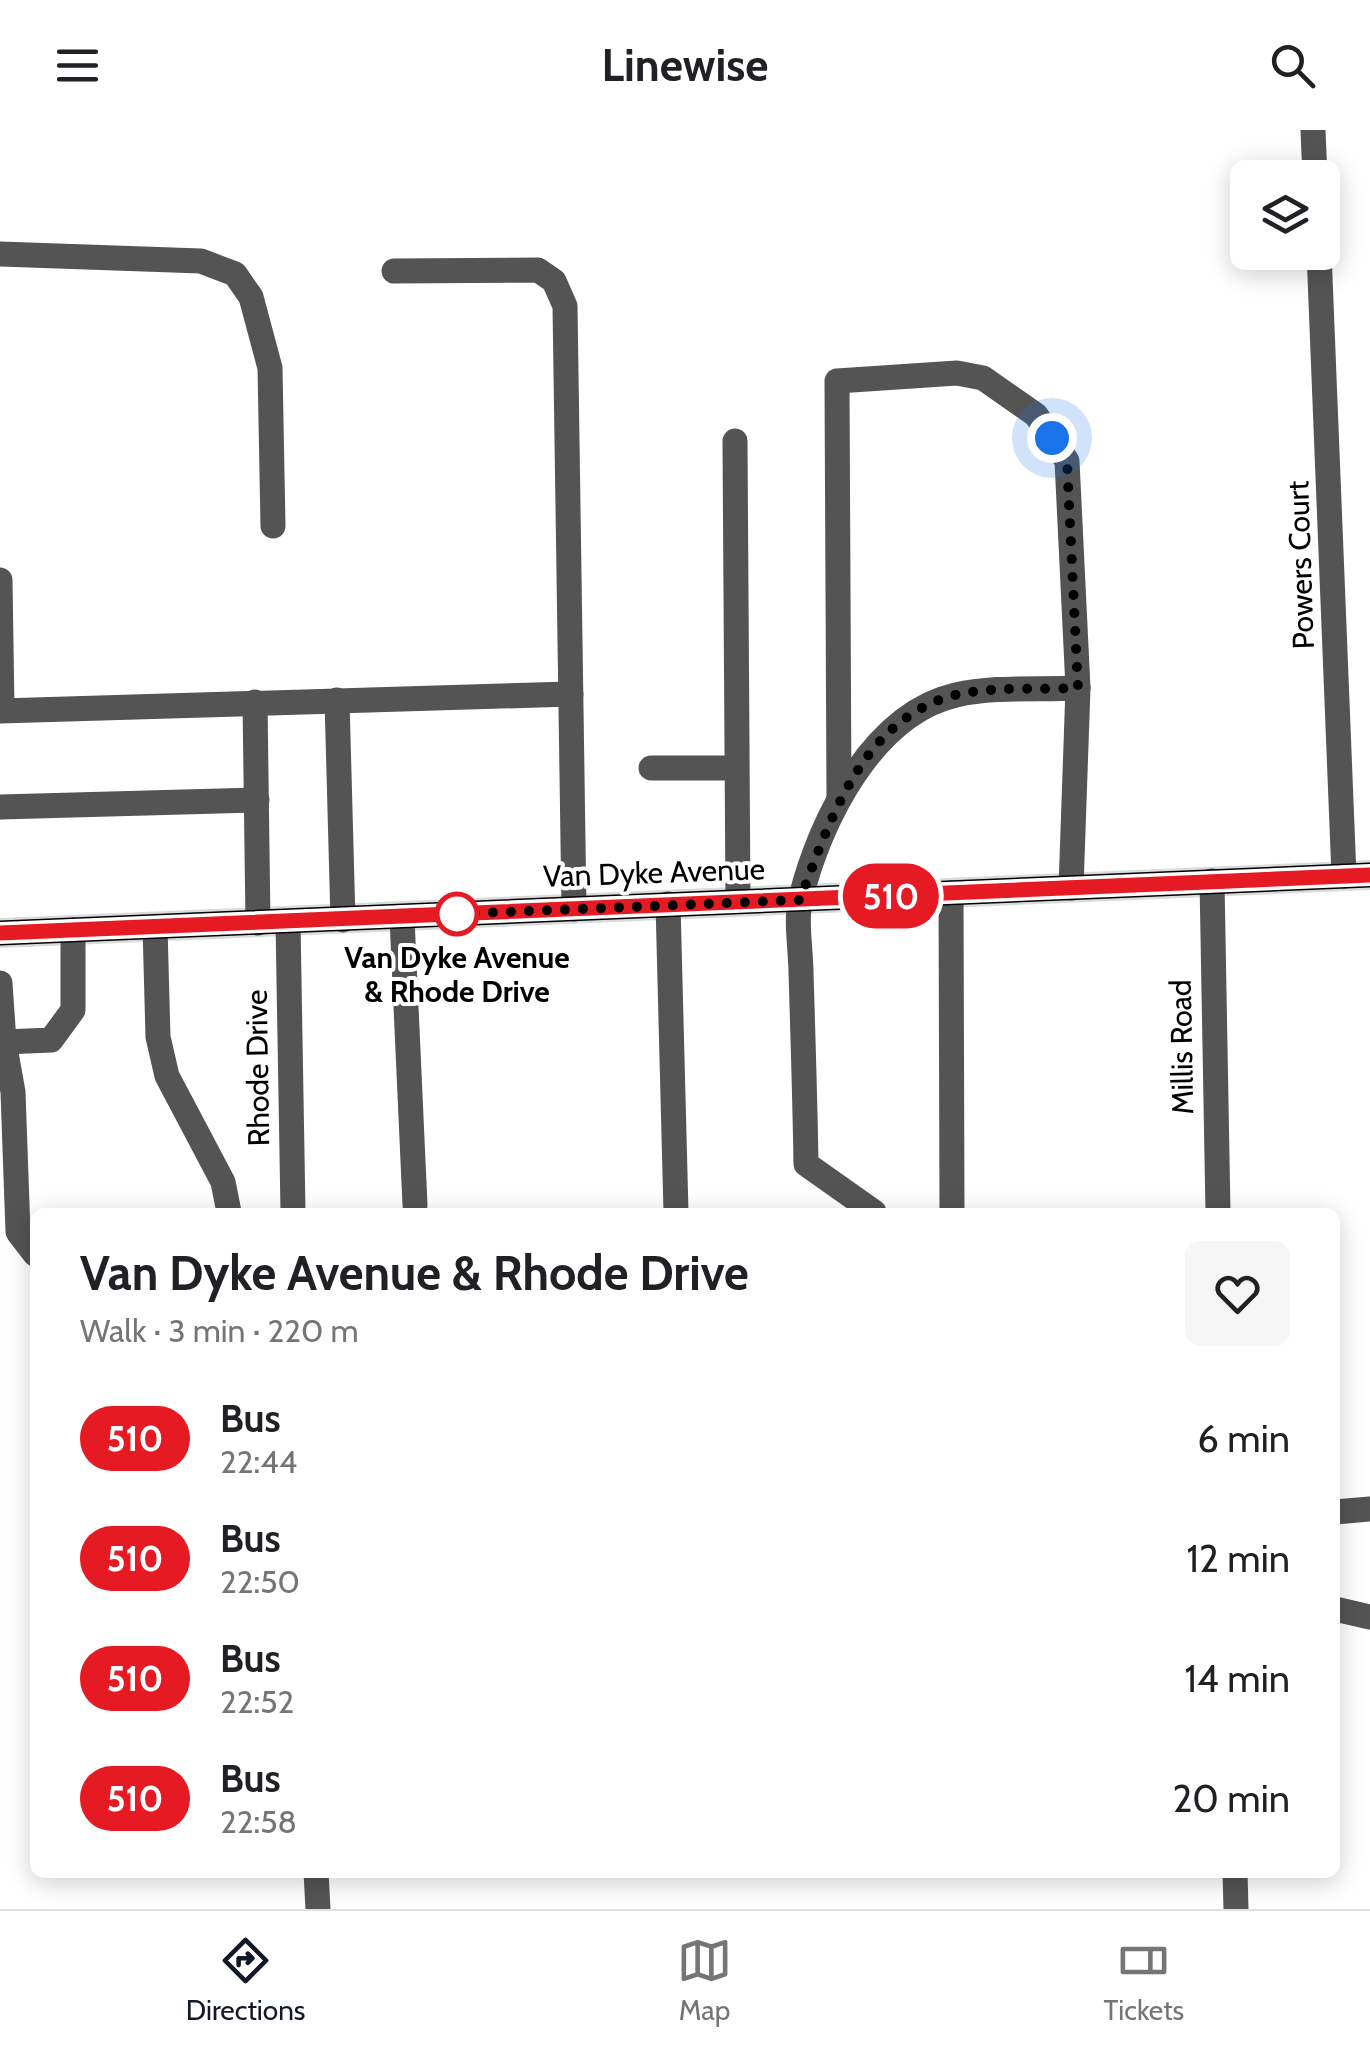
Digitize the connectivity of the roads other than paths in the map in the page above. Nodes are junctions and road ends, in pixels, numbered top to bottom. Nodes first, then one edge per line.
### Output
1 (1313, 130) edge
2 (1314, 160) edge
3 (0, 254) edge
4 (1320, 270) edge
5 (394, 271) dead end
6 (734, 442) dead end
7 (273, 526) dead end
8 (0, 580) edge
9 (1078, 688) junction
10 (572, 694) junction
11 (337, 700) junction
12 (255, 702) junction
13 (1, 710) edge
14 (651, 768) dead end
15 (734, 768) junction
16 (839, 798) junction
17 (257, 800) junction
18 (0, 807) edge
19 (1357, 875) edge
20 (1212, 881) junction
21 (1071, 888) junction
22 (951, 893) junction
23 (800, 900) junction
24 (738, 902) junction
25 (668, 904) junction
26 (574, 909) junction
27 (402, 918) junction
28 (343, 920) junction
29 (288, 922) junction
30 (258, 923) junction
31 (155, 927) junction
32 (73, 930) junction
33 (0, 932) edge
34 (0, 983) edge
35 (4, 1042) junction
36 (415, 1205) dead end
37 (228, 1208) edge
38 (294, 1208) edge
39 (676, 1208) edge
40 (868, 1208) edge
41 (952, 1208) edge
42 (1218, 1208) edge
43 (30, 1248) edge
44 (1370, 1509) edge
45 (1340, 1512) edge
46 (1340, 1610) edge
47 (1370, 1617) edge
48 (316, 1878) edge
49 (1234, 1878) edge
50 (318, 1909) edge
51 (1236, 1909) edge

1 - 2 street
3 - 7 street
4 - 19 street, Powers Court
5 - 10 street
6 - 15 street
8 - 13 street
9 - 16 street
9 - 16 street
9 - 21 street
10 - 11 street
10 - 26 street
11 - 12 street
11 - 28 street
12 - 13 street
12 - 17 street
14 - 15 street
15 - 24 street
16 - 23 street
17 - 18 street
17 - 30 street
19 - 20 main road, Van Dyke Avenue
20 - 21 main road, Van Dyke Avenue
20 - 42 street, Millis Road
21 - 22 main road, Van Dyke Avenue
22 - 23 main road, Van Dyke Avenue
22 - 41 street
23 - 24 main road, Van Dyke Avenue
23 - 40 street
24 - 25 main road, Van Dyke Avenue
25 - 26 main road, Van Dyke Avenue
25 - 39 street
26 - 27 main road, Van Dyke Avenue
27 - 28 main road, Van Dyke Avenue
27 - 36 street
28 - 29 main road, Van Dyke Avenue
29 - 30 main road, Van Dyke Avenue
29 - 38 street, Rhode Drive
30 - 31 main road, Van Dyke Avenue
31 - 32 main road, Van Dyke Avenue
31 - 37 street
32 - 33 main road, Van Dyke Avenue
32 - 35 street
34 - 35 street
35 - 43 street
44 - 45 street
46 - 47 street
48 - 50 street
49 - 51 street

